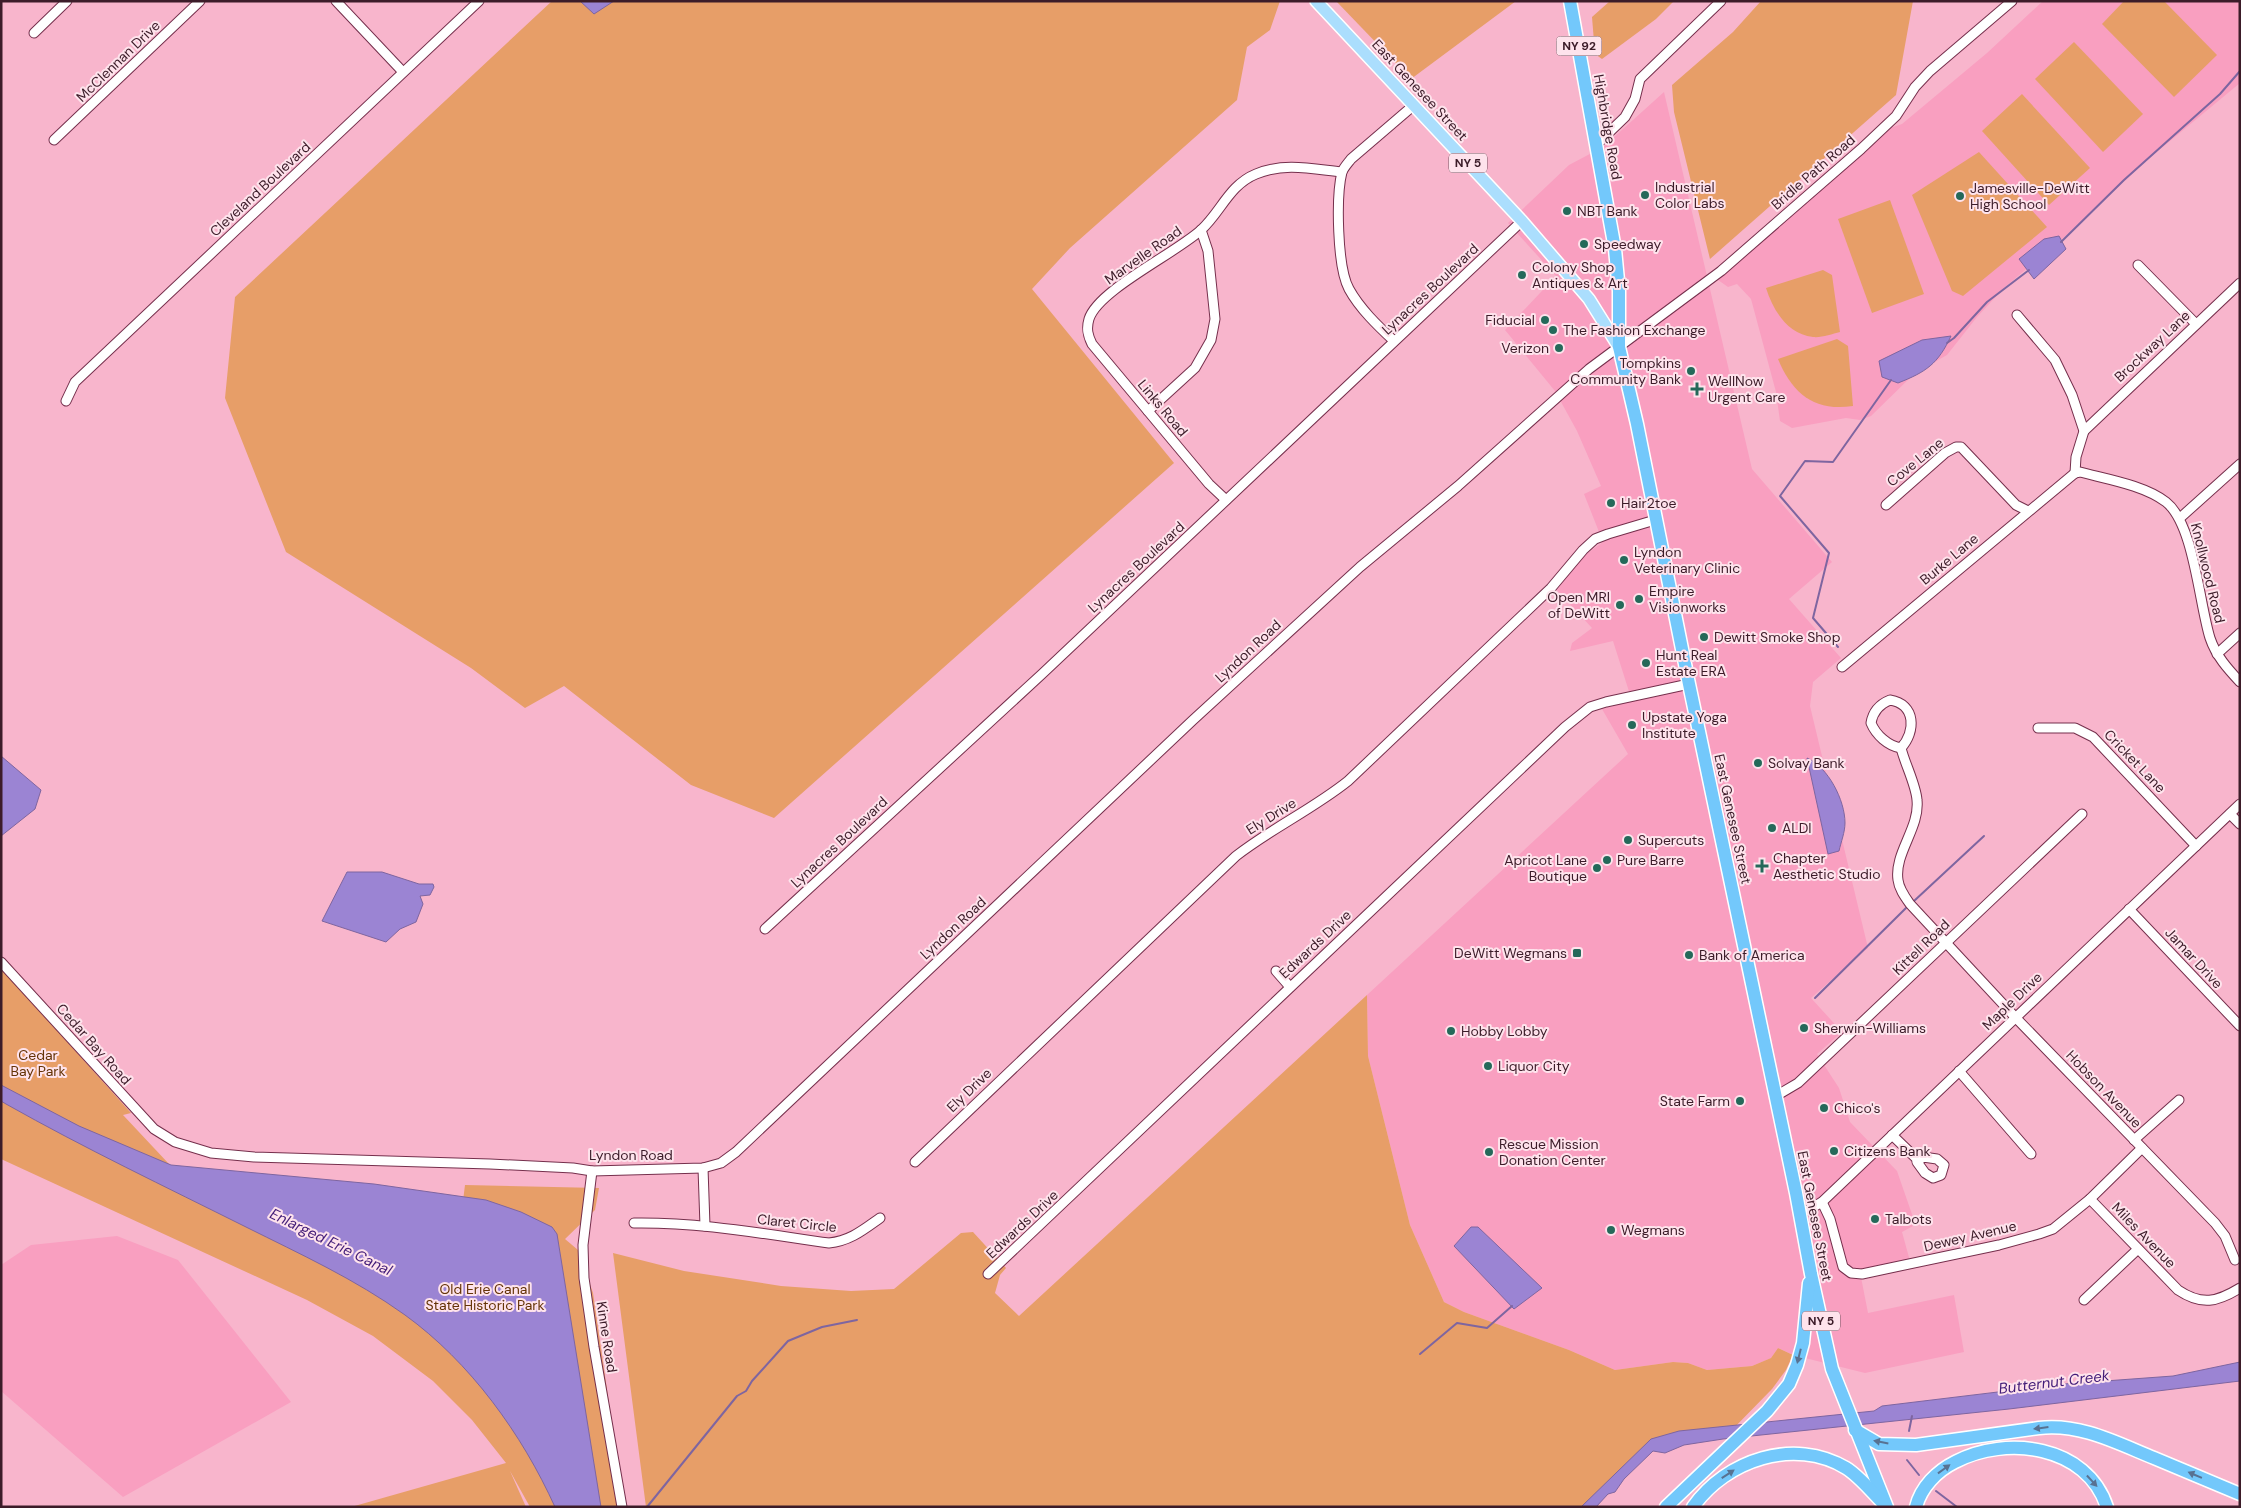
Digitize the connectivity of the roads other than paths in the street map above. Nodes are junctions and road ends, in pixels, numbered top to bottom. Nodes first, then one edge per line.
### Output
1 (67, 1) edge
2 (200, 1) edge
3 (336, 1) edge
4 (480, 1) edge
5 (1316, 1) edge
6 (1570, 1) edge
7 (1721, 1) edge
8 (2012, 1) edge
9 (34, 33) dead end
10 (403, 72) junction
11 (1414, 105) junction
12 (54, 140) dead end
13 (1596, 145) junction
14 (1342, 172) junction
15 (1522, 221) junction
16 (1201, 230) junction
17 (2138, 265) dead end
18 (2240, 283) edge
19 (2017, 315) dead end
20 (2196, 324) junction
21 (1087, 328) joint
22 (1394, 341) junction
23 (1618, 347) junction
24 (66, 401) dead end
25 (1148, 411) junction
26 (2084, 431) junction
27 (2240, 464) edge
28 (2075, 472) junction
29 (1226, 500) junction
30 (1886, 505) dead end
31 (2028, 510) junction
32 (2180, 518) junction
33 (1655, 520) junction
34 (2240, 633) edge
35 (2217, 654) junction
36 (1842, 668) dead end
37 (2240, 682) edge
38 (1689, 684) junction
39 (2038, 728) dead end
40 (1901, 748) junction
41 (2240, 804) edge
42 (2082, 814) dead end
43 (2230, 814) junction
44 (2240, 824) edge
45 (2196, 846) junction
46 (2129, 909) junction
47 (765, 929) dead end
48 (1945, 944) junction
49 (1, 962) edge
50 (1276, 971) dead end
51 (1290, 986) junction
52 (2015, 1017) junction
53 (2240, 1026) edge
54 (1959, 1071) junction
55 (1776, 1096) junction
56 (2179, 1100) dead end
57 (1892, 1135) junction
58 (170, 1140) joint
59 (2134, 1140) junction
60 (2142, 1148) junction
61 (2031, 1154) dead end
62 (1918, 1160) dead end
63 (915, 1162) dead end
64 (703, 1168) junction
65 (592, 1171) junction
66 (2090, 1199) junction
67 (1822, 1202) junction
68 (1801, 1214) junction
69 (880, 1218) dead end
70 (634, 1223) dead end
71 (705, 1226) junction
72 (2138, 1249) junction
73 (2235, 1260) dead end
74 (988, 1274) dead end
75 (1811, 1274) junction
76 (2240, 1288) edge
77 (2084, 1300) dead end
78 (1855, 1430) junction
79 (2240, 1494) edge
80 (622, 1507) edge
81 (1666, 1507) edge
82 (1693, 1507) edge
83 (1886, 1507) edge
84 (1916, 1507) edge
85 (2107, 1507) edge

1 - 9 street
2 - 12 street, McClennan Drive
3 - 10 street
4 - 10 street, Cleveland Boulevard
5 - 11 main road, East Genesee Street / NY 5
6 - 13 highway, Highbridge Road / NY 92
7 - 13 street
8 - 23 street, Bridle Path Road
10 - 24 street, Cleveland Boulevard
11 - 14 street
11 - 15 main road, East Genesee Street / NY 5
13 - 23 highway, Highbridge Road / NY 92
14 - 16 street, Marvelle Road
14 - 22 street
15 - 22 street, Lynacres Boulevard
15 - 23 main road, East Genesee Street / NY 5
16 - 21 street, Marvelle Road
16 - 25 street, Marvelle Road
17 - 20 street
18 - 20 street, Brockway Lane
19 - 26 street
20 - 26 street, Brockway Lane
21 - 25 street, Links Road
22 - 29 street, Lynacres Boulevard
23 - 33 highway, East Genesee Street / NY 5
23 - 64 street, Lyndon Road
25 - 29 street, Links Road
26 - 28 street
27 - 32 street
28 - 31 street, Burke Lane
28 - 32 street, Knollwood Road
29 - 47 street, Lynacres Boulevard
30 - 31 street, Cove Lane
31 - 36 street, Burke Lane
32 - 35 street, Knollwood Road
33 - 38 highway, East Genesee Street / NY 5
33 - 63 street, Ely Drive
34 - 35 street
35 - 37 street, Knollwood Road
38 - 51 street, Edwards Drive
38 - 55 highway, East Genesee Street / NY 5
39 - 45 street, Cricket Lane
40 - 40 street
40 - 48 street, Hobson Avenue
41 - 43 street, Maple Drive
42 - 48 street, Kittell Road
43 - 44 street
43 - 45 street, Maple Drive
45 - 46 street, Maple Drive
46 - 52 street, Maple Drive
46 - 53 street, Jamar Drive
48 - 52 street, Hobson Avenue
48 - 55 street, Kittell Road
49 - 58 street, Cedar Bay Road
50 - 51 street
51 - 74 street, Edwards Drive
52 - 54 street, Maple Drive
52 - 59 street, Hobson Avenue
54 - 57 street, Maple Drive
54 - 61 street
55 - 68 highway, East Genesee Street / NY 5
56 - 59 street
57 - 62 street
57 - 67 street, Maple Drive
58 - 65 street, Lyndon Road
59 - 60 street, Hobson Avenue
60 - 66 street, Dewey Avenue
60 - 73 street, Hobson Avenue
64 - 65 street, Lyndon Road
64 - 71 street
65 - 80 street, Kinne Road
66 - 67 street, Dewey Avenue
66 - 72 street, Miles Avenue
67 - 68 street, Maple Drive
68 - 75 highway, East Genesee Street / NY 5
69 - 71 street, Claret Circle
70 - 71 street, Claret Circle
72 - 76 street, Miles Avenue
72 - 77 street
75 - 78 highway, East Genesee Street / NY 5
75 -> 81 highway
79 -> 78 highway
78 - 83 highway, East Genesee Street / NY 5
82 -> 83 highway
84 -> 85 highway

